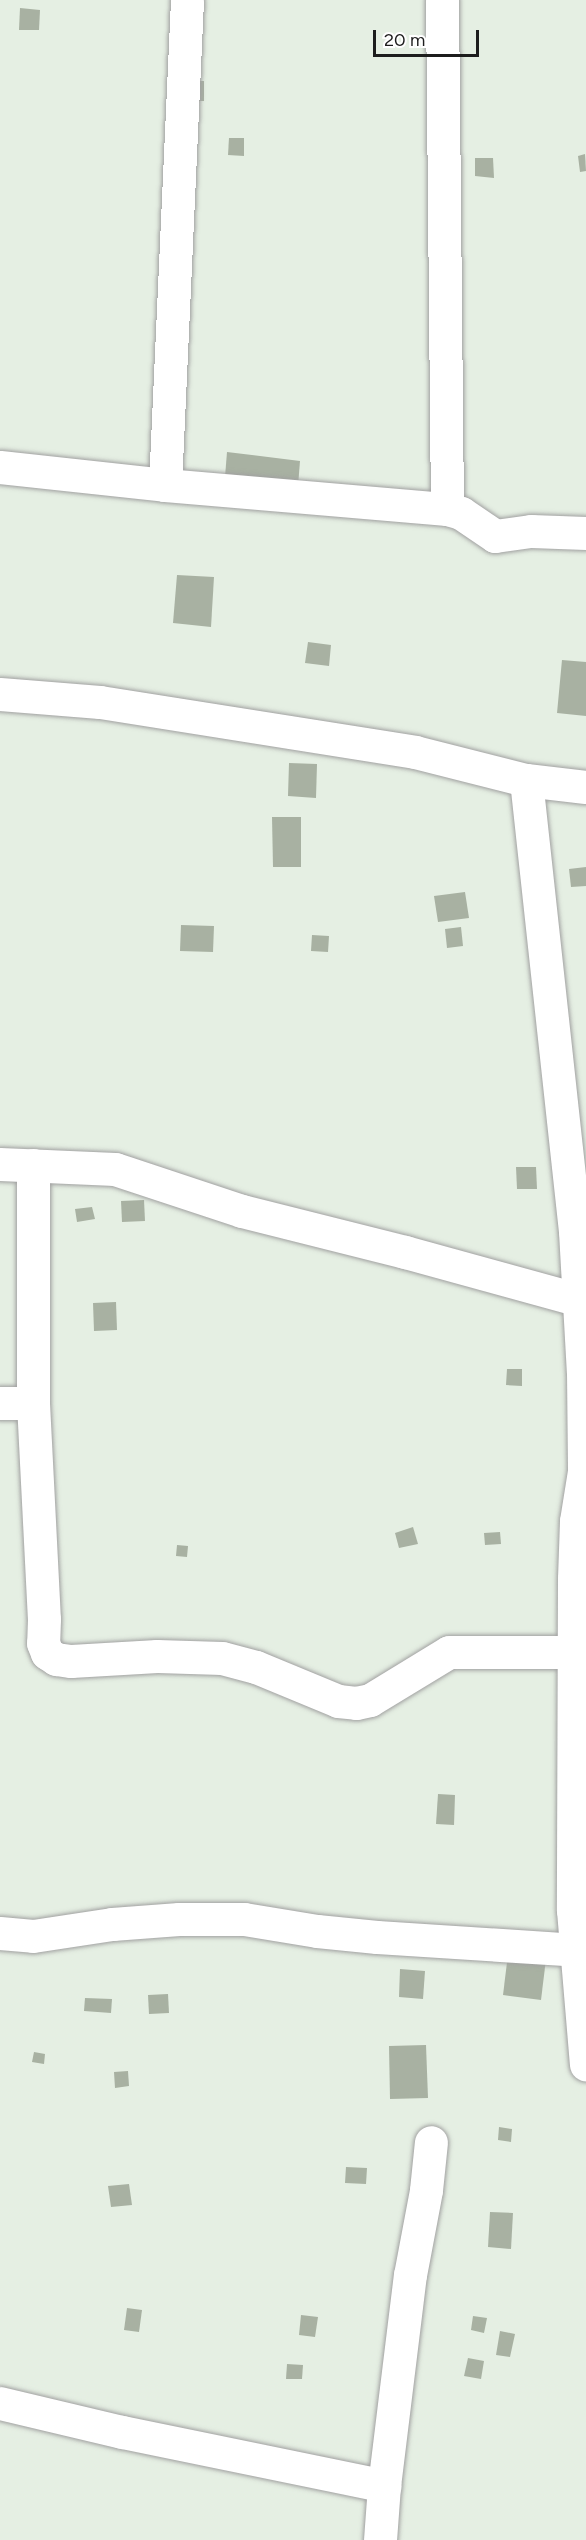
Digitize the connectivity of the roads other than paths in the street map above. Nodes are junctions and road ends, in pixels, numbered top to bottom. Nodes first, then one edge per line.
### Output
1 (187, 0) edge
2 (442, 0) edge
3 (0, 467) edge
4 (165, 485) junction
5 (447, 509) junction
6 (586, 533) edge
7 (0, 694) edge
8 (526, 780) junction
9 (586, 787) edge
10 (574, 1119) edge
11 (0, 1164) edge
12 (33, 1165) junction
13 (579, 1300) junction
14 (0, 1403) edge
15 (33, 1403) junction
16 (575, 1652) junction
17 (580, 1856) edge
18 (0, 1933) edge
19 (577, 1950) junction
20 (586, 2064) edge
21 (431, 2142) dead end
22 (0, 2403) edge
23 (384, 2486) junction
24 (380, 2540) edge

1 - 4 street
2 - 5 street
3 - 4 street
4 - 5 street
5 - 6 street
7 - 8 street
8 - 9 street
8 - 10 street
10 - 13 street
11 - 12 street
12 - 13 street
12 - 15 street
13 - 16 street
14 - 15 street
15 - 16 street
16 - 17 street
17 - 19 street
18 - 19 street
19 - 20 street
21 - 23 street
22 - 23 street
23 - 24 street

